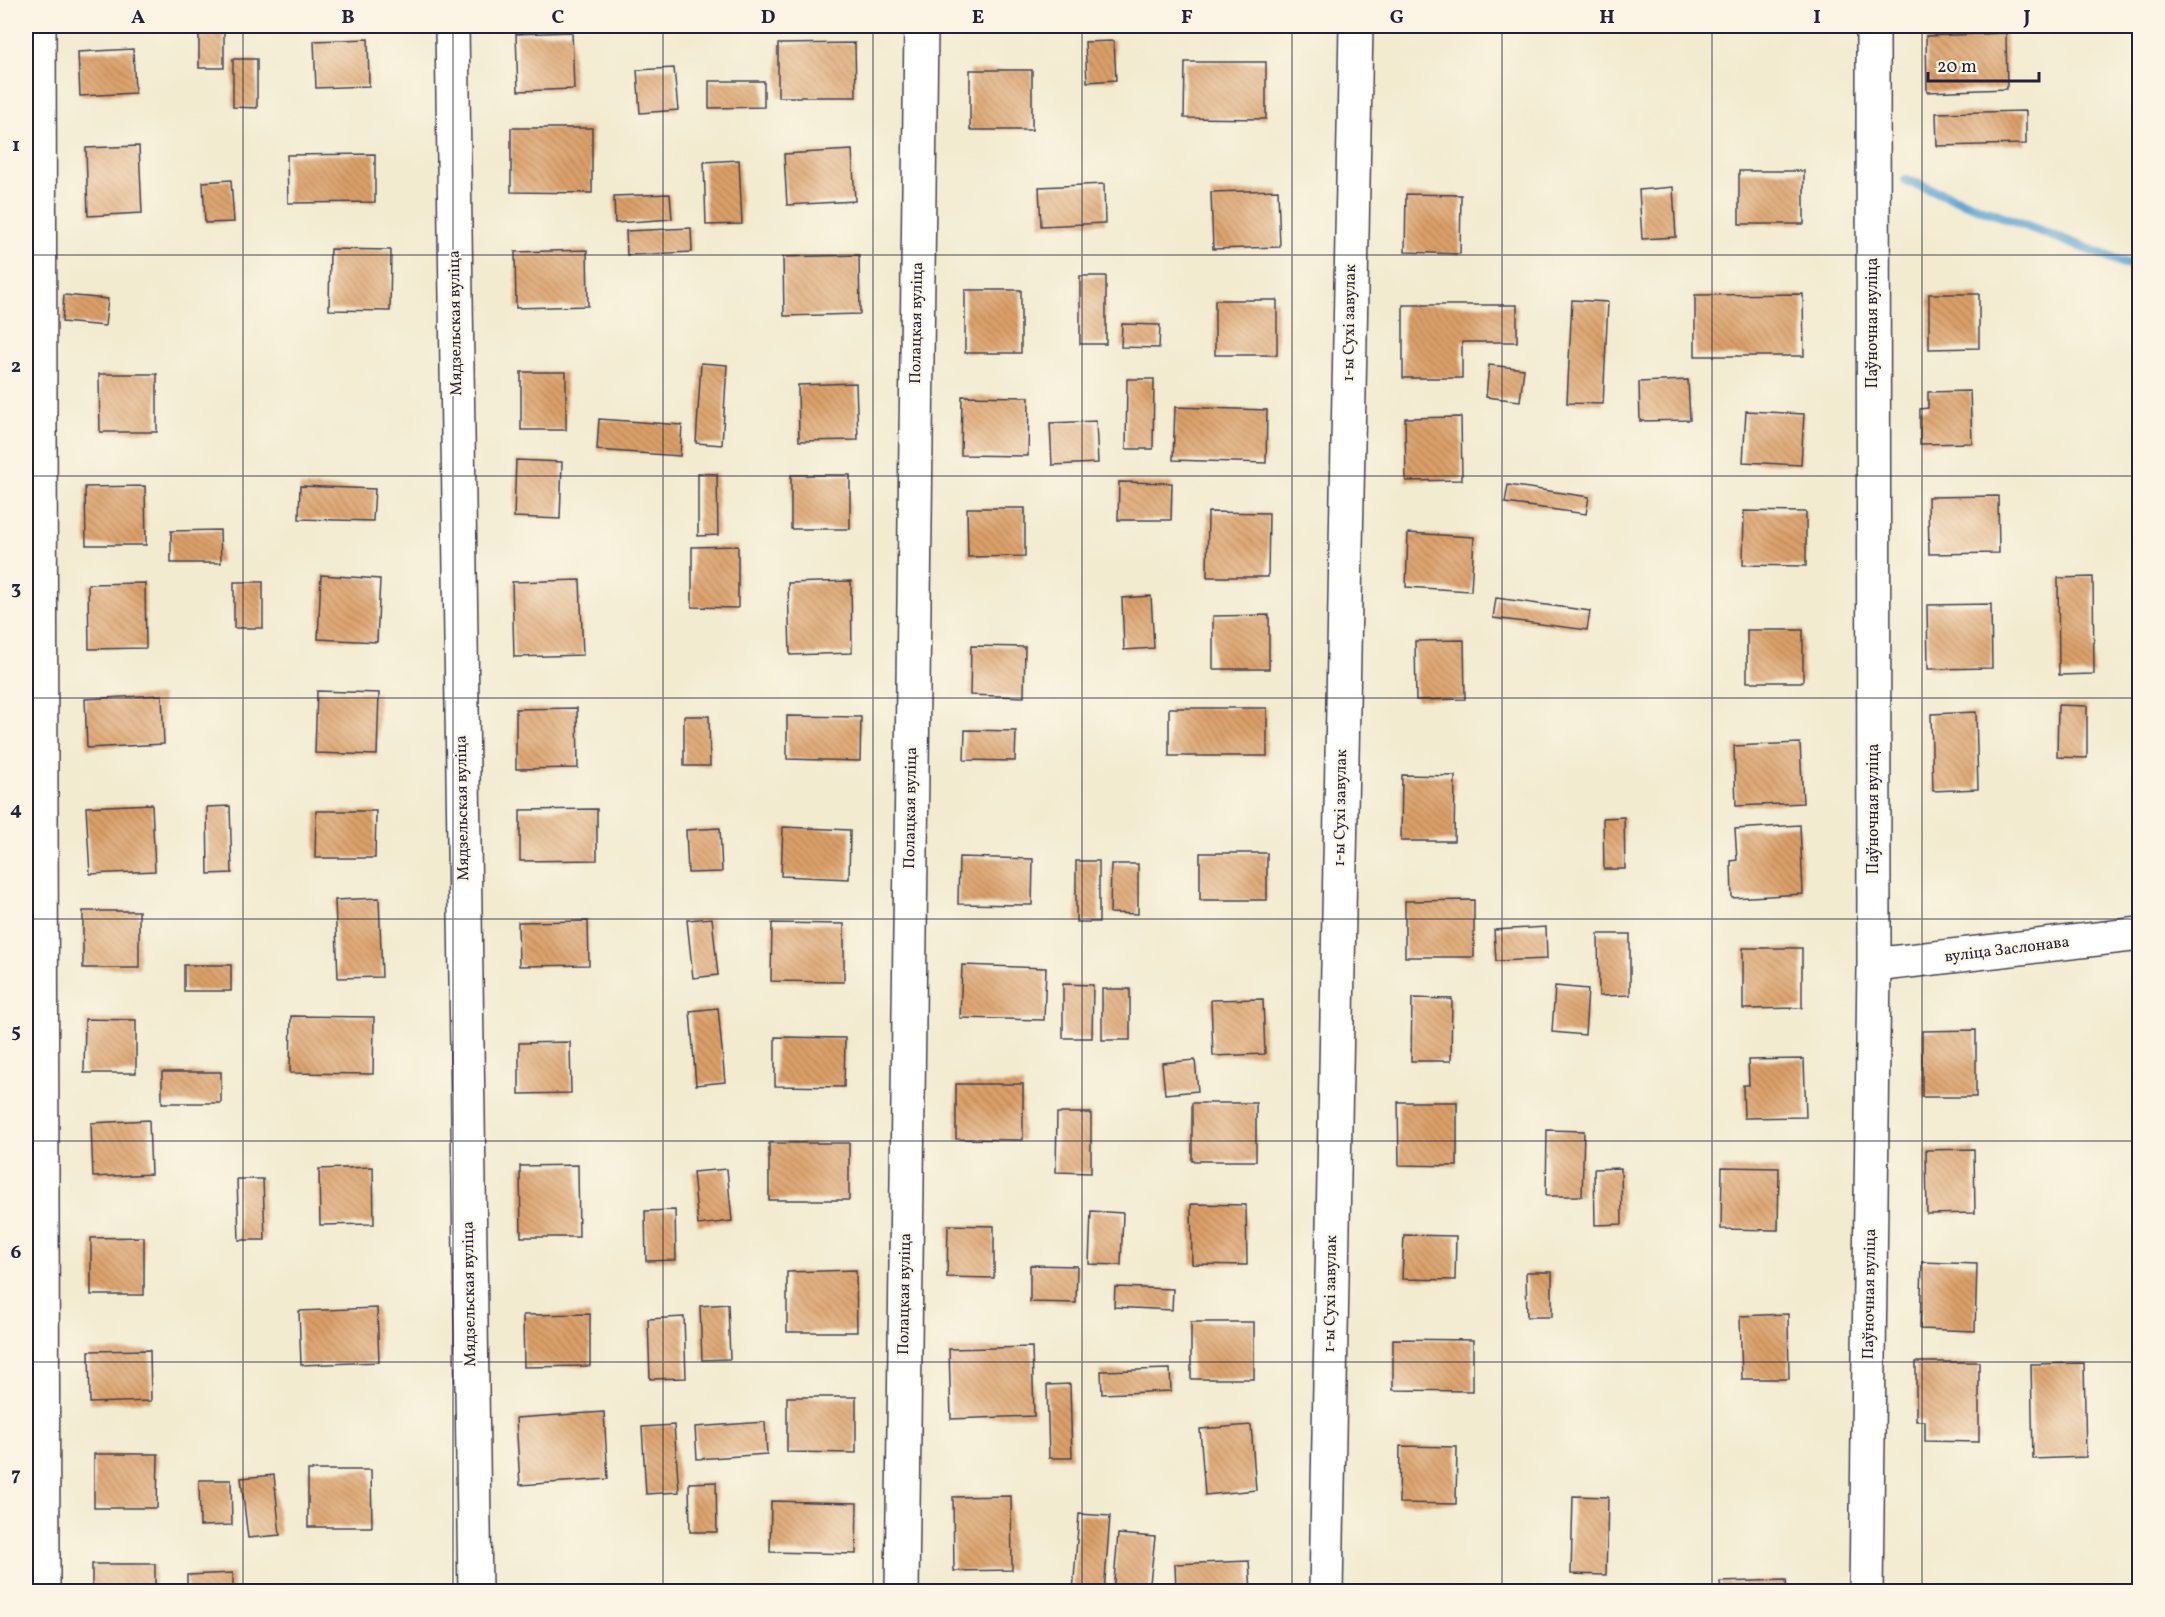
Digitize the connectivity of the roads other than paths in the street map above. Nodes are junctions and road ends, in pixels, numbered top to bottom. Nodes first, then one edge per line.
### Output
1 (39, 26) edge
2 (452, 26) edge
3 (921, 26) edge
4 (1356, 26) edge
5 (1873, 26) edge
6 (2139, 934) edge
7 (1874, 965) junction
8 (43, 1592) edge
9 (475, 1592) edge
10 (902, 1592) edge
11 (1326, 1592) edge
12 (1866, 1592) edge

1 - 8 street
2 - 9 street, Мядзельская вуліца
3 - 10 street, Полацкая вуліца
4 - 11 street, 1-ы Сухі завулак
5 - 7 street, Паўночная вуліца
6 - 7 street, вуліца Заслонава
7 - 12 street, Паўночная вуліца

